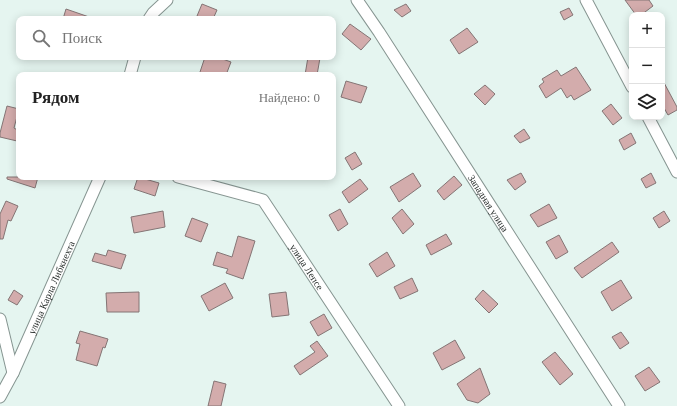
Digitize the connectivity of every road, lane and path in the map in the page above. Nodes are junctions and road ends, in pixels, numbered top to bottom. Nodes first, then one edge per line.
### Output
1 (167, 0) edge
2 (357, 0) edge
3 (586, 0) edge
4 (152, 16) edge
5 (134, 60) edge
6 (131, 72) edge
7 (630, 84) edge
8 (650, 120) edge
9 (677, 172) edge
10 (99, 180) edge
11 (189, 180) edge
12 (0, 319) edge
13 (13, 373) junction
14 (0, 397) edge
15 (400, 406) edge
16 (619, 406) edge

1 - 4 street
2 - 16 street, Западная улица
3 - 7 street
5 - 6 street
8 - 9 street
10 - 13 street, улица Карла Либкнехта
11 - 15 street, улица Лепсе
12 - 13 street
13 - 14 street, улица Карла Либкнехта

